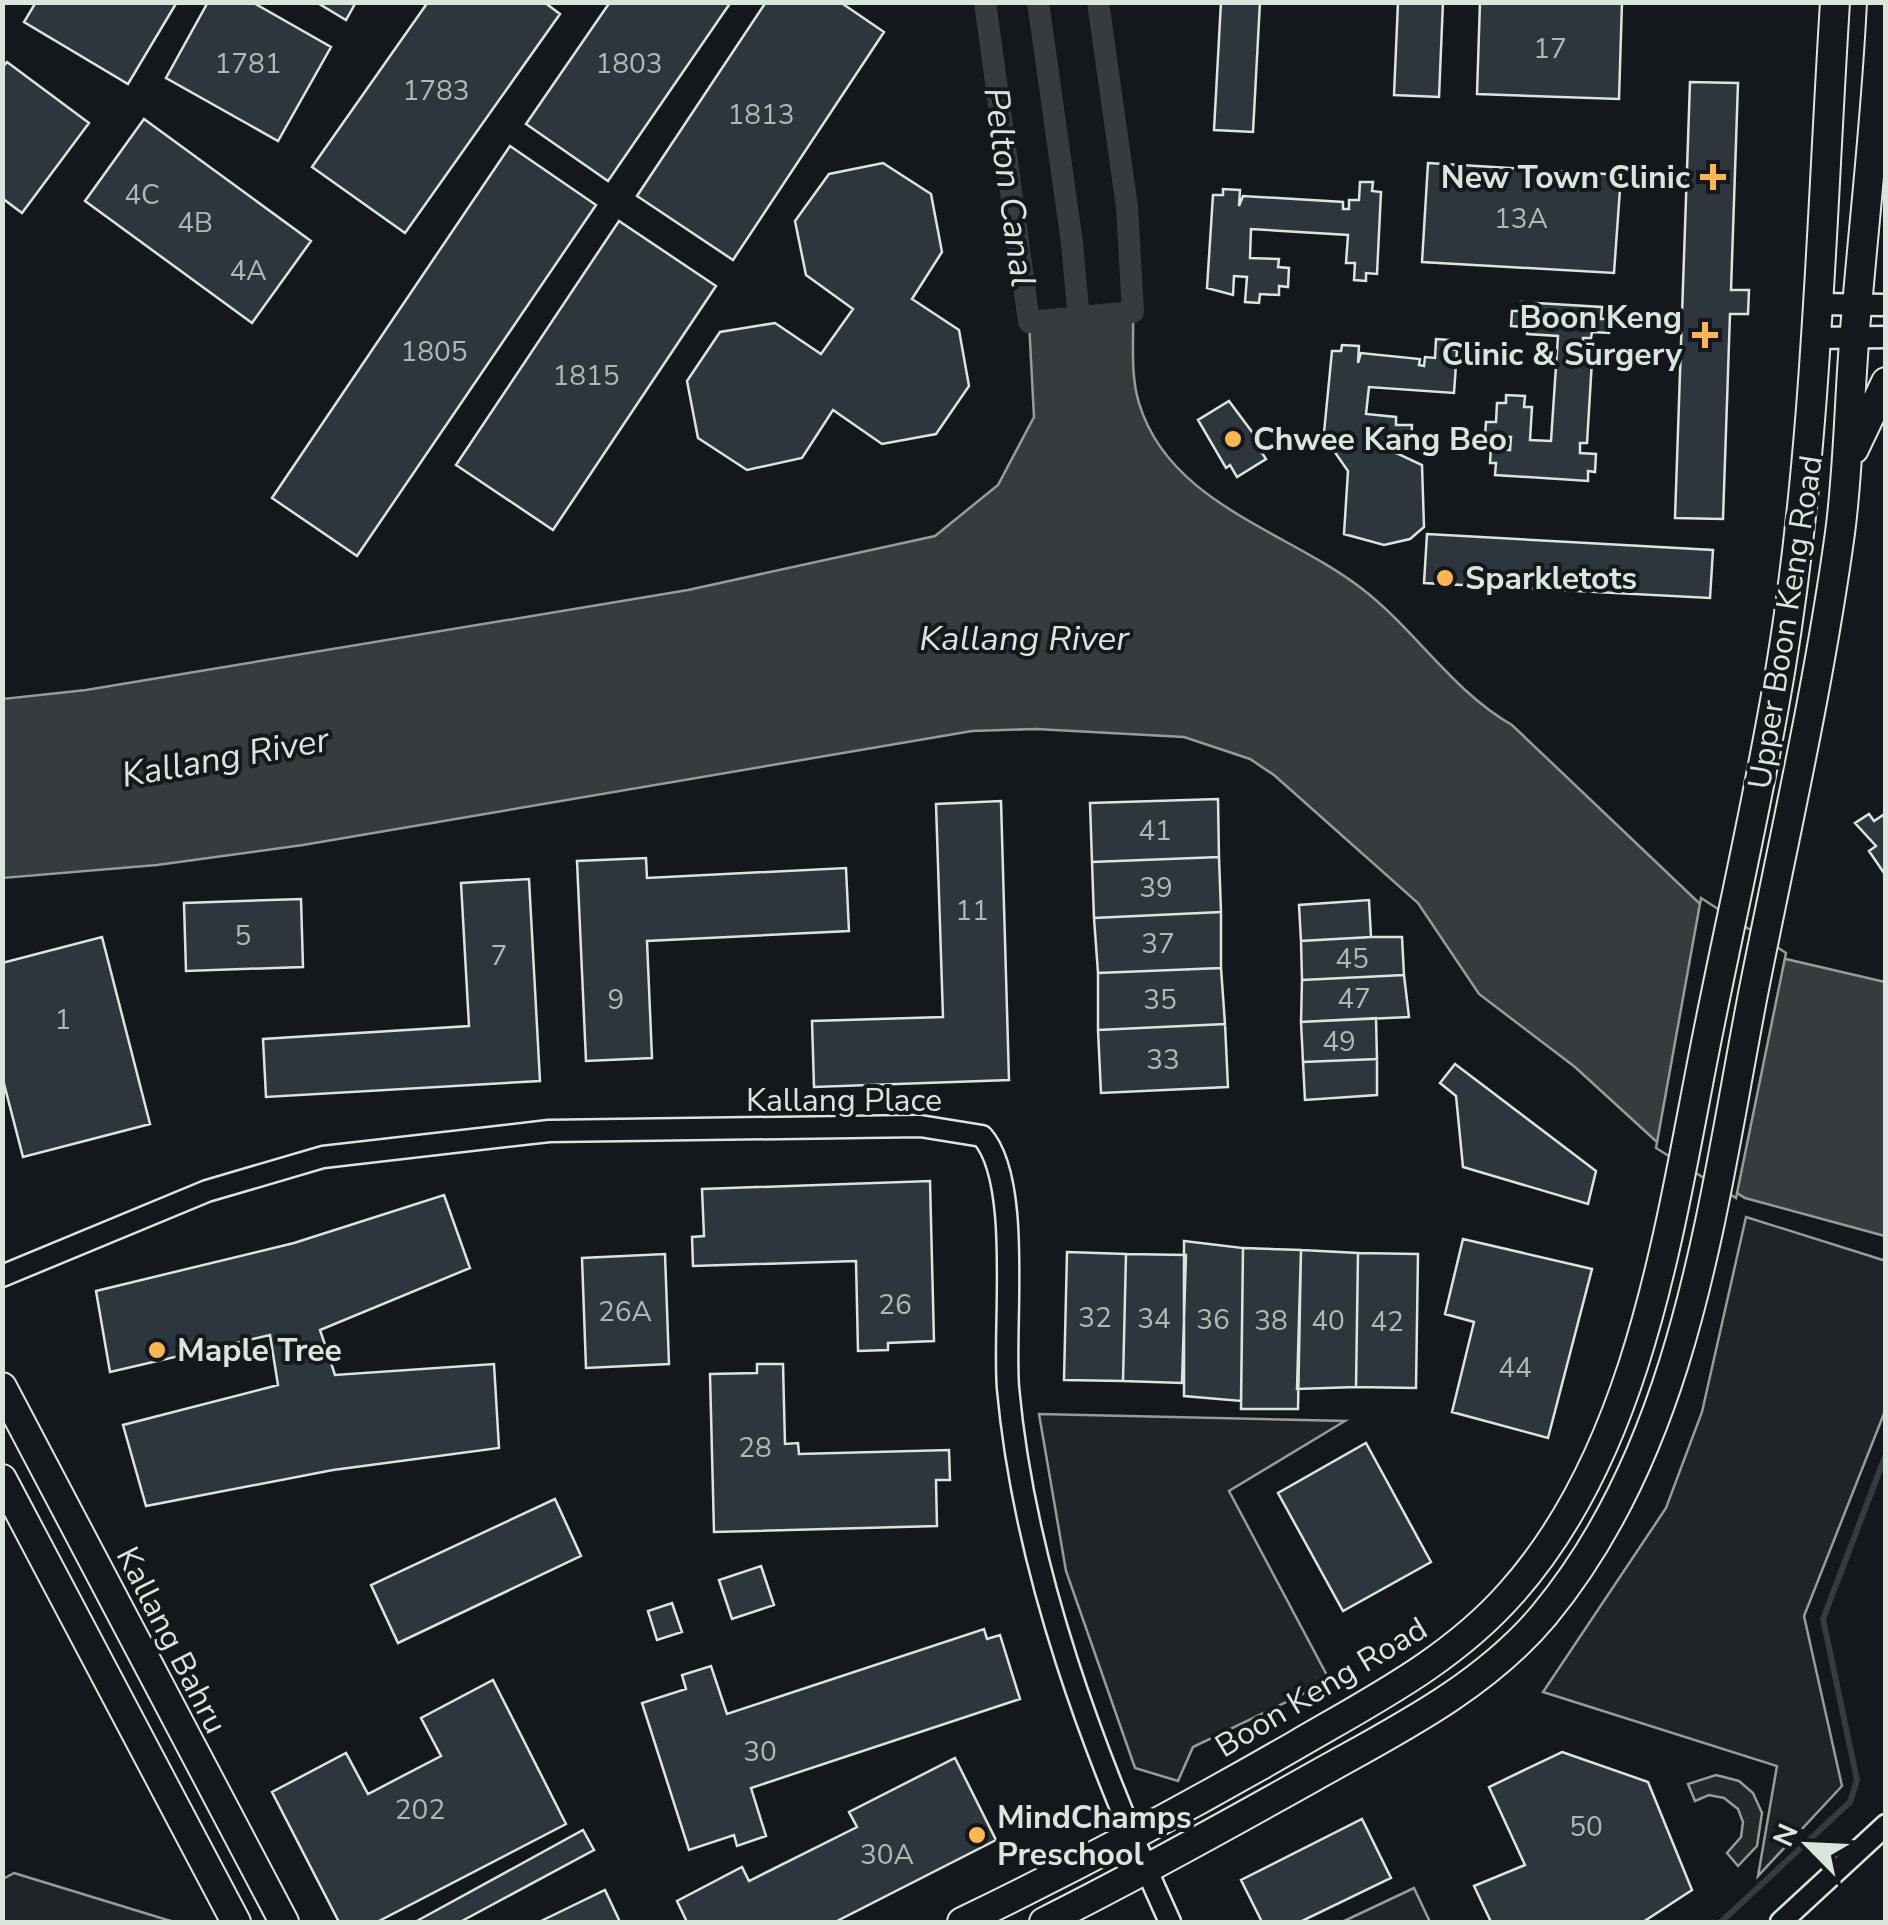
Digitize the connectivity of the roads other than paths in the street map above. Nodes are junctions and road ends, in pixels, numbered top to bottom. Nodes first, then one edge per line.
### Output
1 (1835, 2) edge
2 (1882, 2) edge
3 (1870, 202) junction
4 (1886, 257) edge
5 (1818, 304) junction
6 (1886, 305) edge
7 (1856, 307) junction
8 (1886, 337) edge
9 (1816, 338) junction
10 (1854, 339) junction
11 (1886, 382) edge
12 (1848, 462) junction
13 (1668, 1234) joint
14 (2, 1276) edge
15 (2, 1387) edge
16 (2, 1479) edge
17 (1886, 1825) edge
18 (1134, 1838) junction
19 (1146, 1871) junction
20 (236, 1922) edge
21 (284, 1922) edge
22 (962, 1922) edge
23 (1044, 1922) edge
24 (1170, 1922) edge
25 (1781, 1922) edge

1 - 5 main road, Upper Boon Keng Road
2 - 3 main road, Upper Boon Keng Road
3 - 4 main road
3 - 7 main road, Upper Boon Keng Road
5 - 7 street
5 - 9 main road, Upper Boon Keng Road
6 - 7 street
7 - 10 main road, Upper Boon Keng Road
8 - 10 street
9 - 10 street
9 - 13 main road, Upper Boon Keng Road
10 - 12 main road, Upper Boon Keng Road
11 - 12 main road
12 - 19 main road, Upper Boon Keng Road
13 - 18 main road, Boon Keng Road
14 - 18 street, Kallang Place
15 - 21 main road, Kallang Bahru
16 - 20 main road
17 - 25 street
18 - 19 street
18 - 22 main road, Boon Keng Road
19 - 23 main road
19 - 24 street

